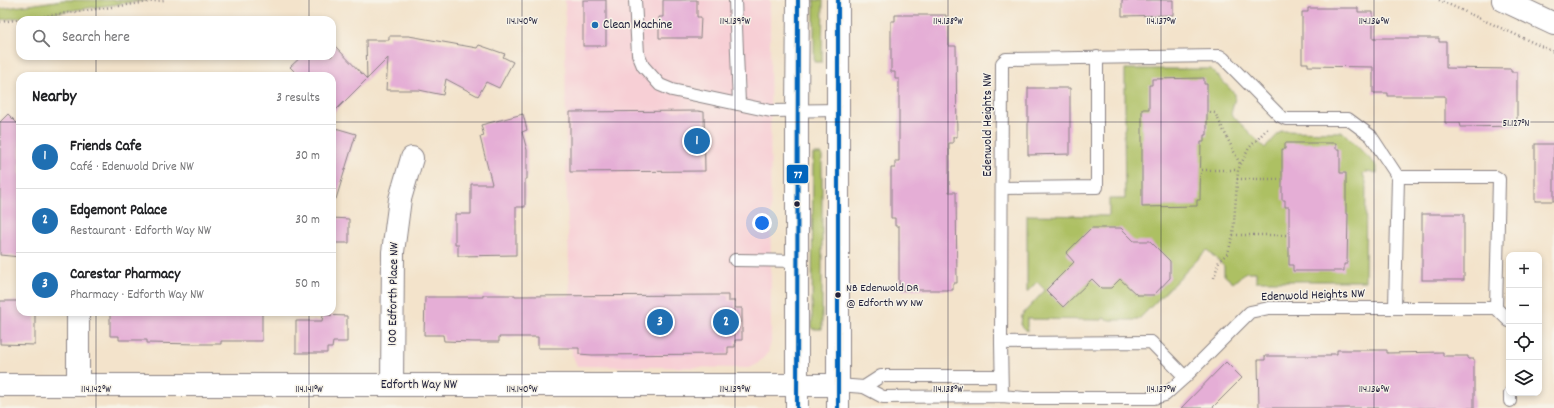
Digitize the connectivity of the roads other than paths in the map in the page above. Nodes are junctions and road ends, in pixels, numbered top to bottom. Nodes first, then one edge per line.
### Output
1 (636, 0) edge
2 (735, 0) edge
3 (798, 0) edge
4 (838, 0) edge
5 (1503, 0) edge
6 (1554, 24) edge
7 (1097, 57) junction
8 (739, 104) junction
9 (797, 110) junction
10 (838, 110) junction
11 (412, 158) dead end
12 (1398, 177) junction
13 (1002, 188) junction
14 (735, 260) dead end
15 (797, 261) junction
16 (1395, 308) junction
17 (1496, 308) junction
18 (78, 316) edge
19 (1506, 318) edge
20 (1001, 343) junction
21 (1001, 376) junction
22 (1185, 377) junction
23 (797, 384) junction
24 (838, 384) junction
25 (0, 385) edge
26 (78, 385) junction
27 (392, 385) junction
28 (864, 387) junction
29 (1002, 396) junction
30 (797, 408) edge
31 (838, 408) edge

1 - 8 lane
2 - 8 lane
3 - 9 street
4 - 10 street
5 - 6 street
7 - 12 lane, Edenwold Heights NW
7 - 13 lane, Edenwold Heights NW
7 - 13 lane, Edenwold Heights NW
8 - 9 lane
9 - 10 lane
9 - 15 street
10 - 24 street
11 - 27 street, 100 Edforth Place NW
12 - 16 lane
12 - 17 lane
13 - 20 lane, Edenwold Heights NW
14 - 15 lane
15 - 23 street
16 - 17 lane, Edenwold Heights NW
16 - 22 lane, Edenwold Heights NW
17 - 19 lane
18 - 26 street
20 - 21 lane, Edenwold Heights NW
20 - 22 lane
21 - 28 lane
21 - 29 lane, Edenwold Heights NW
22 - 29 lane, Edenwold Heights NW
23 - 24 street, Edforth Way NW
23 - 27 street, Edforth Way NW
23 - 30 street
24 - 28 lane, Edenwold Heights NW
24 - 31 street
25 - 26 street, Edforth Way NW
26 - 27 street, Edforth Way NW
28 - 29 lane, Edenwold Heights NW

